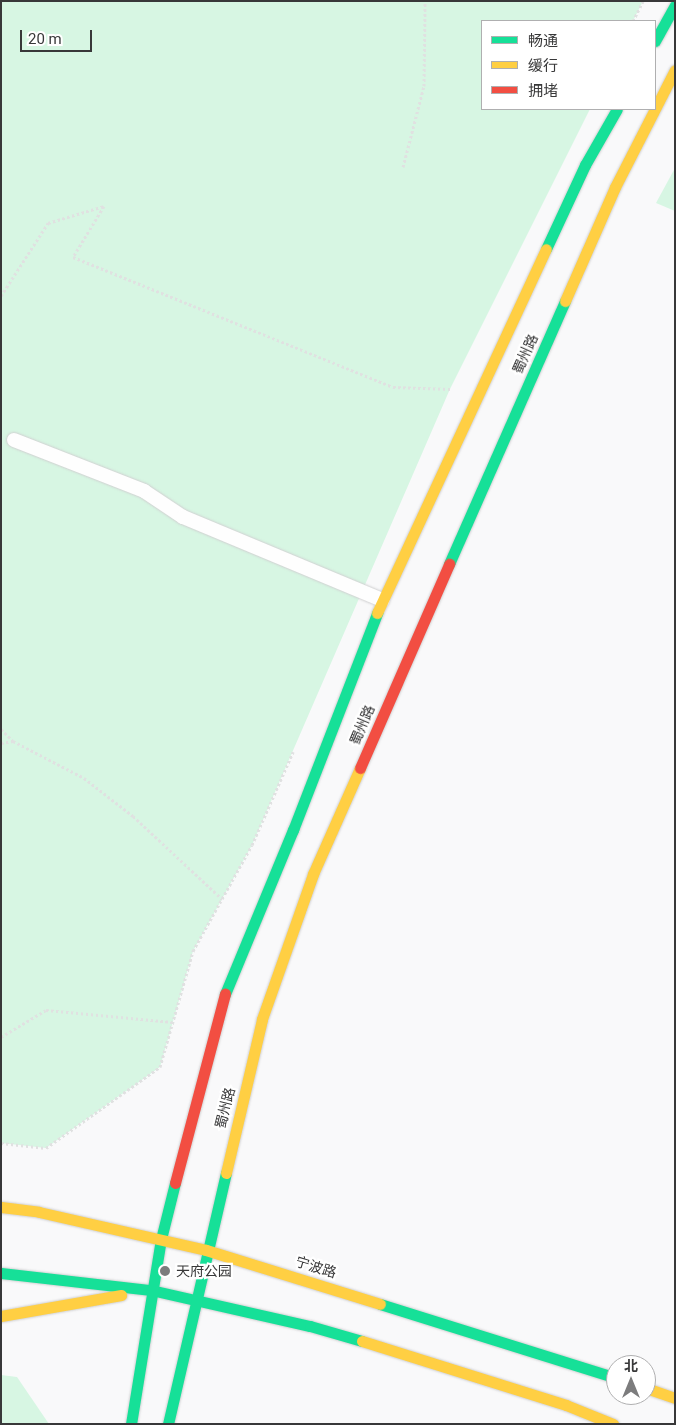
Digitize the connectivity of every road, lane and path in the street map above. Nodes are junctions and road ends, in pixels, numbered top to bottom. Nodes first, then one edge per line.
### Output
1 (425, 1) edge
2 (643, 1) edge
3 (675, 5) edge
4 (634, 20) edge
5 (656, 40) edge
6 (675, 70) edge
7 (656, 108) edge
8 (616, 110) edge
9 (655, 110) edge
10 (403, 167) dead end
11 (1, 296) edge
12 (454, 381) dead end
13 (450, 389) junction
14 (446, 398) dead end
15 (14, 440) dead end
16 (382, 600) junction
17 (1, 729) edge
18 (12, 741) junction
19 (1, 742) edge
20 (296, 746) dead end
21 (222, 899) junction
22 (172, 1022) junction
23 (1, 1037) edge
24 (1, 1143) edge
25 (1, 1207) edge
26 (161, 1239) junction
27 (206, 1250) junction
28 (1, 1273) edge
29 (151, 1290) junction
30 (195, 1300) junction
31 (1, 1316) edge
32 (606, 1375) edge
33 (656, 1391) edge
34 (675, 1398) edge
35 (131, 1424) edge
36 (168, 1424) edge
37 (613, 1424) edge

1 - 10 path
2 - 4 path
3 - 5 main road
6 - 7 main road, 蜀州路
8 - 16 main road, 蜀州路
9 - 27 main road, 蜀州路
11 - 13 path
12 - 13 path
13 - 14 path
15 - 16 lane
16 - 26 main road, 蜀州路
17 - 18 path
18 - 19 path
18 - 21 path
20 - 21 path
21 - 22 path
22 - 23 path
22 - 24 path
25 - 26 main road, 宁波路
26 - 27 main road, 宁波路
26 - 29 main road, 蜀州路
27 - 30 main road, 蜀州路
27 - 32 main road, 宁波路
28 - 29 main road
29 - 30 main road
29 - 31 main road
29 - 35 main road, 蜀州路
30 - 36 main road, 蜀州路
30 - 37 main road
33 - 34 main road

